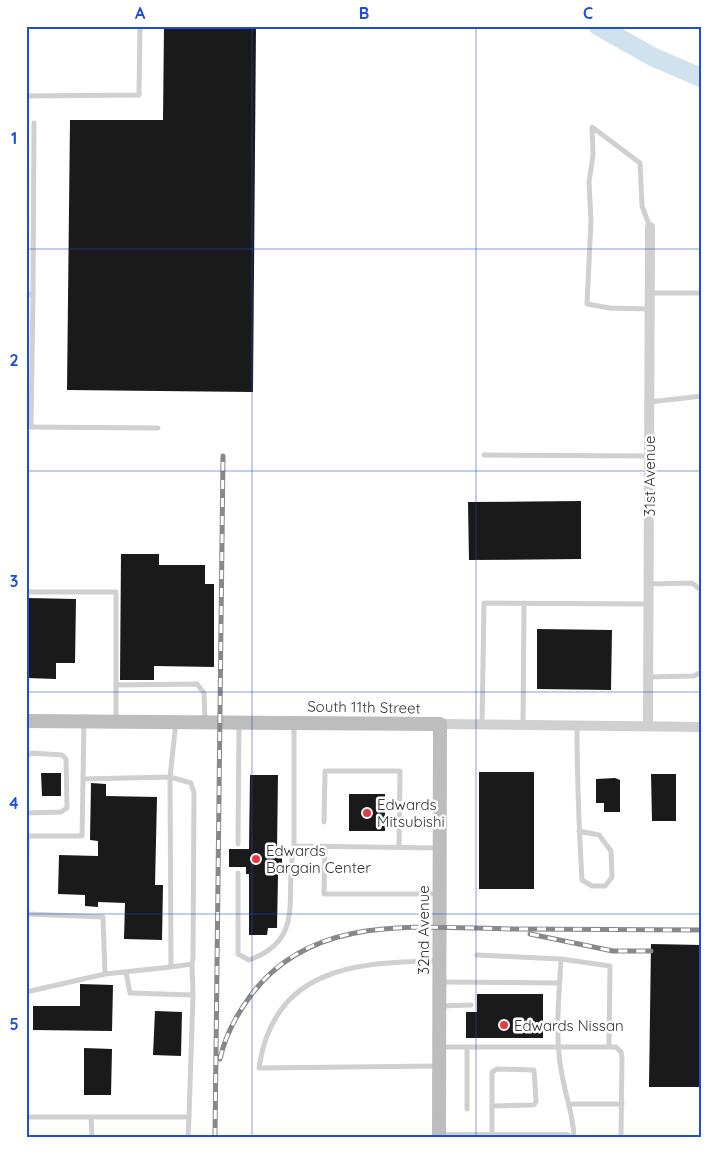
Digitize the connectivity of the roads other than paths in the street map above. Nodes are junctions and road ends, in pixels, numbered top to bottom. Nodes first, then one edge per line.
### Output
1 (140, 26) edge
2 (26, 96) edge
3 (34, 123) dead end
4 (650, 227) joint
5 (650, 293) junction
6 (702, 293) edge
7 (26, 294) edge
8 (33, 294) junction
9 (650, 309) junction
10 (702, 396) edge
11 (650, 402) junction
12 (29, 427) edge
13 (158, 428) dead end
14 (484, 455) dead end
15 (649, 456) junction
16 (648, 584) junction
17 (26, 592) edge
18 (524, 603) junction
19 (648, 604) junction
20 (648, 677) junction
21 (116, 685) junction
22 (26, 721) edge
23 (84, 721) junction
24 (116, 721) junction
25 (176, 722) junction
26 (205, 722) junction
27 (239, 722) junction
28 (294, 722) junction
29 (440, 724) junction
30 (482, 724) junction
31 (523, 725) junction
32 (577, 726) junction
33 (648, 726) junction
34 (702, 727) edge
35 (26, 756) edge
36 (170, 777) junction
37 (83, 778) junction
38 (26, 814) edge
39 (324, 822) dead end
40 (579, 831) junction
41 (26, 836) edge
42 (238, 844) dead end
43 (294, 846) junction
44 (325, 846) junction
45 (399, 847) junction
46 (440, 848) junction
47 (238, 873) dead end
48 (440, 894) junction
49 (26, 914) edge
50 (476, 955) dead end
51 (560, 959) junction
52 (440, 960) junction
53 (192, 964) junction
54 (171, 967) junction
55 (126, 972) junction
56 (105, 974) junction
57 (440, 982) junction
58 (559, 983) junction
59 (26, 992) edge
60 (193, 995) junction
61 (471, 1005) dead end
62 (440, 1006) junction
63 (439, 1047) junction
64 (467, 1047) junction
65 (559, 1047) junction
66 (610, 1047) junction
67 (439, 1066) junction
68 (571, 1104) junction
69 (622, 1104) junction
70 (492, 1106) junction
71 (467, 1110) dead end
72 (26, 1117) edge
73 (92, 1117) junction
74 (189, 1117) junction
75 (92, 1137) edge
76 (188, 1137) edge
77 (439, 1137) edge
78 (492, 1137) edge
79 (558, 1137) edge
80 (566, 1137) edge
81 (574, 1137) edge
82 (621, 1137) edge

1 - 2 lane
3 - 8 lane
4 - 5 street, 31st Avenue
4 - 9 lane
5 - 6 lane
5 - 9 street, 31st Avenue
7 - 8 lane
8 - 12 lane
9 - 11 street, 31st Avenue
10 - 11 lane
11 - 15 street, 31st Avenue
12 - 13 lane
14 - 15 lane
15 - 16 street, 31st Avenue
16 - 19 street, 31st Avenue
16 - 20 lane
17 - 21 lane
18 - 19 lane
18 - 30 lane
18 - 31 lane
19 - 20 street, 31st Avenue
20 - 33 street, 31st Avenue
21 - 24 lane
21 - 26 lane
22 - 23 street, South 11th Street
23 - 24 street, South 11th Street
23 - 37 lane
24 - 25 street, South 11th Street
25 - 26 street, South 11th Street
25 - 36 lane
26 - 27 street, South 11th Street
27 - 28 street, South 11th Street
27 - 42 lane
28 - 29 street, South 11th Street
28 - 43 lane
29 - 30 street, South 11th Street
29 - 46 street, 32nd Avenue
30 - 31 street, South 11th Street
31 - 32 street, South 11th Street
32 - 33 street, South 11th Street
32 - 40 lane
33 - 34 street, South 11th Street
35 - 38 lane
36 - 37 lane
36 - 53 lane
36 - 54 lane
37 - 41 lane
38 - 41 lane
39 - 45 lane
40 - 40 lane
41 - 49 lane
43 - 44 lane
43 - 47 lane
44 - 45 lane
44 - 48 lane
45 - 46 lane
46 - 48 street, 32nd Avenue
48 - 52 street, 32nd Avenue
49 - 56 lane
50 - 51 lane
51 - 58 lane
51 - 66 lane
52 - 57 street, 32nd Avenue
52 - 67 lane
53 - 54 lane
53 - 60 lane
54 - 55 lane
55 - 56 lane
55 - 60 lane
56 - 59 lane
57 - 58 lane
57 - 62 street, 32nd Avenue
58 - 65 lane
60 - 74 lane
61 - 62 lane
62 - 63 street, 32nd Avenue
63 - 64 lane
63 - 67 street, 32nd Avenue
64 - 65 lane
64 - 71 lane
65 - 66 lane
65 - 68 lane
66 - 69 lane
67 - 77 street, 32nd Avenue
68 - 69 lane
68 - 81 lane
69 - 82 lane
70 - 70 lane
70 - 78 lane
72 - 73 lane
73 - 74 lane
73 - 75 lane
74 - 76 lane
77 - 78 street
78 - 79 street
79 - 80 street

